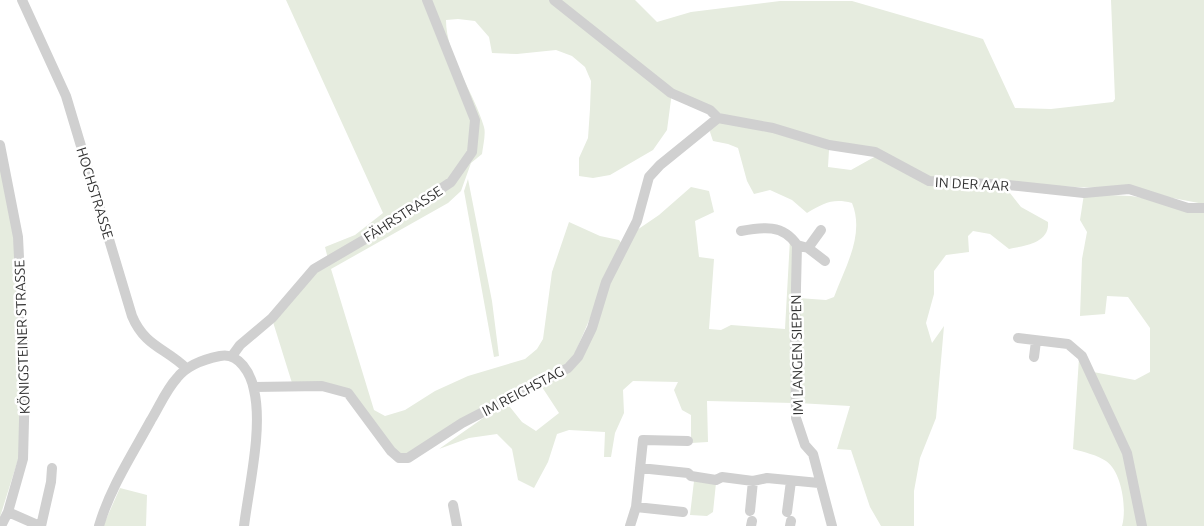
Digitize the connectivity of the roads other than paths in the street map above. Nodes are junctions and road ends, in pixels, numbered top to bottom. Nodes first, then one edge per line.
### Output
1 (22, 0) edge
2 (427, 0) edge
3 (554, 0) edge
4 (718, 118) junction
5 (0, 145) edge
6 (1204, 208) edge
7 (821, 230) dead end
8 (741, 231) dead end
9 (797, 245) junction
10 (810, 250) junction
11 (825, 261) dead end
12 (796, 267) junction
13 (1018, 338) dead end
14 (1036, 341) junction
15 (232, 356) junction
16 (1034, 357) dead end
17 (187, 369) junction
18 (254, 387) junction
19 (688, 441) dead end
20 (52, 468) dead end
21 (640, 468) junction
22 (753, 481) junction
23 (791, 481) junction
24 (819, 483) junction
25 (453, 505) dead end
26 (636, 507) junction
27 (8, 512) junction
28 (684, 512) dead end
29 (751, 519) edge
30 (789, 520) edge
31 (1, 526) edge
32 (41, 526) edge
33 (99, 526) edge
34 (244, 526) edge
35 (457, 526) edge
36 (630, 526) edge
37 (832, 526) edge
38 (1142, 526) edge

1 - 17 street, HOCHSTRASSE
2 - 15 street, FÄHRSTRASSE
3 - 4 street
4 - 6 street, IN DER AAR
4 - 18 street, IM REICHSTAG
5 - 27 street, KÖNIGSTEINER STRASSE
7 - 10 street
8 - 9 street
9 - 10 street
9 - 12 street, IM LANGEN SIEPEN
10 - 11 street
10 - 12 street
12 - 24 street, IM LANGEN SIEPEN
13 - 14 street
14 - 16 street
14 - 38 street
15 - 17 street
15 - 18 street
17 - 33 street
18 - 34 street
19 - 21 street
20 - 32 street
21 - 22 street
21 - 26 street
22 - 23 street
22 - 29 street
23 - 24 street
23 - 30 street
24 - 37 street, IM LANGEN SIEPEN
25 - 35 street
26 - 28 street
26 - 36 street
27 - 31 street, KÖNIGSTEINER STRASSE
27 - 32 street

